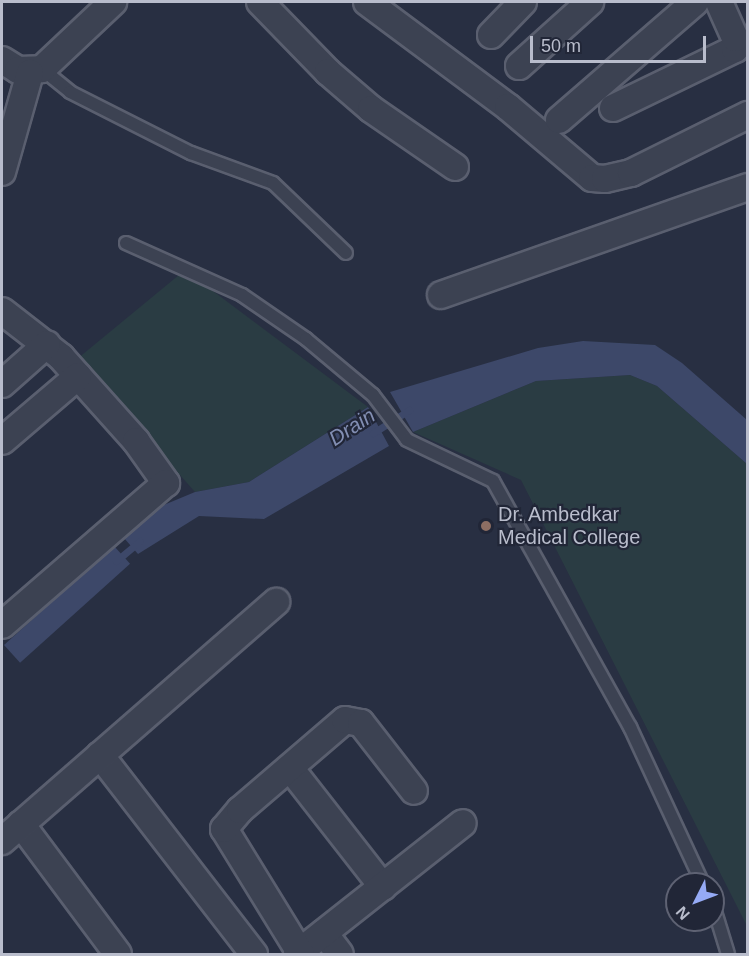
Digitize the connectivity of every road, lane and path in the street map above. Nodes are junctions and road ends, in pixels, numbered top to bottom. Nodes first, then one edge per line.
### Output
1 (112, 2) edge
2 (260, 2) edge
3 (367, 2) edge
4 (523, 2) edge
5 (590, 2) edge
6 (695, 2) edge
7 (719, 2) edge
8 (491, 35) dead end
9 (2, 60) edge
10 (519, 66) dead end
11 (36, 71) junction
12 (613, 108) dead end
13 (747, 115) edge
14 (559, 120) dead end
15 (455, 167) dead end
16 (2, 172) edge
17 (747, 187) edge
18 (126, 243) dead end
19 (346, 253) dead end
20 (441, 295) dead end
21 (2, 311) edge
22 (47, 344) junction
23 (78, 376) junction
24 (2, 384) edge
25 (2, 441) edge
26 (276, 602) dead end
27 (2, 625) edge
28 (100, 755) junction
29 (290, 768) junction
30 (414, 791) dead end
31 (463, 823) dead end
32 (21, 824) junction
33 (2, 841) edge
34 (697, 872) edge
35 (383, 887) junction
36 (721, 932) edge
37 (324, 933) junction
38 (118, 954) edge
39 (254, 954) edge
40 (299, 954) edge
41 (340, 954) edge
42 (728, 954) edge

1 - 11 street
2 - 15 street
3 - 13 street
4 - 8 street
5 - 10 street
6 - 14 street
7 - 12 street
9 - 11 street
11 - 16 street
11 - 19 lane
17 - 20 street
18 - 34 lane
21 - 22 street
22 - 23 street
22 - 24 street
23 - 25 street
23 - 27 street
26 - 28 street
28 - 32 street
28 - 39 street
29 - 30 street
29 - 35 street
29 - 40 street
31 - 35 street
32 - 33 street
32 - 38 street
35 - 37 street
36 - 42 lane
37 - 40 street
37 - 41 street

